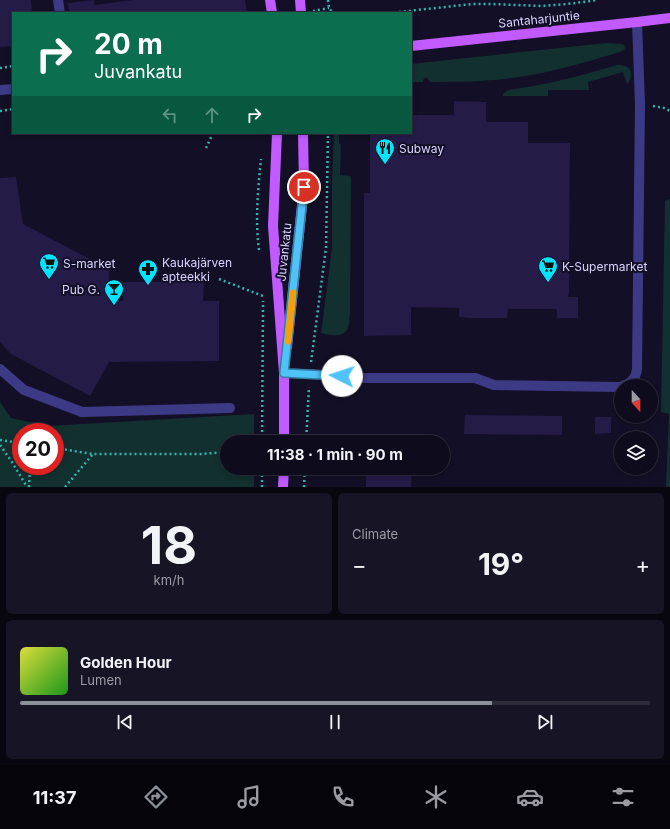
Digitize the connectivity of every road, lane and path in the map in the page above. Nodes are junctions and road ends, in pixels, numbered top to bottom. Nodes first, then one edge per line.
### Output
1 (58, 0) edge
2 (270, 0) edge
3 (300, 0) edge
4 (328, 0) edge
5 (598, 0) edge
6 (60, 12) edge
7 (272, 12) edge
8 (301, 12) edge
9 (333, 12) edge
10 (398, 12) edge
11 (670, 18) edge
12 (637, 22) junction
13 (412, 46) edge
14 (12, 66) edge
15 (0, 68) edge
16 (12, 89) edge
17 (0, 90) edge
18 (0, 106) edge
19 (12, 109) edge
20 (0, 111) edge
21 (213, 134) edge
22 (277, 134) edge
23 (303, 134) edge
24 (328, 134) edge
25 (206, 148) dead end
26 (261, 158) dead end
27 (260, 253) dead end
28 (219, 279) dead end
29 (263, 289) dead end
30 (263, 296) junction
31 (0, 369) edge
32 (284, 373) junction
33 (309, 374) junction
34 (634, 379) edge
35 (614, 387) edge
36 (230, 408) dead end
37 (262, 435) edge
38 (284, 435) edge
39 (306, 435) edge
40 (0, 440) edge
41 (12, 442) edge
42 (0, 445) edge
43 (64, 449) edge
44 (220, 453) edge
45 (93, 454) junction
46 (29, 475) edge
47 (262, 475) edge
48 (284, 475) edge
49 (305, 475) edge
50 (28, 487) edge
51 (65, 487) edge
52 (262, 487) edge
53 (283, 487) edge
54 (304, 487) edge

1 - 6 street
2 - 7 main road
3 - 8 main road
4 - 9 path
5 - 10 path
11 - 12 main road, Santaharjuntie
12 - 13 main road, Santaharjuntie
12 - 34 street
14 - 15 path
16 - 17 street
18 - 20 path
19 - 20 path
21 - 25 path
22 - 32 main road, Juvankatu
23 - 32 main road, Juvankatu
24 - 33 path
26 - 27 path
28 - 30 path
29 - 30 path
30 - 37 path
31 - 36 street
32 - 33 street
32 - 38 main road, Juvankatu
33 - 35 street
33 - 39 path
40 - 41 path
42 - 50 path
43 - 45 path
44 - 45 path
45 - 51 path
46 - 50 path
47 - 52 path
48 - 53 main road
49 - 54 path

